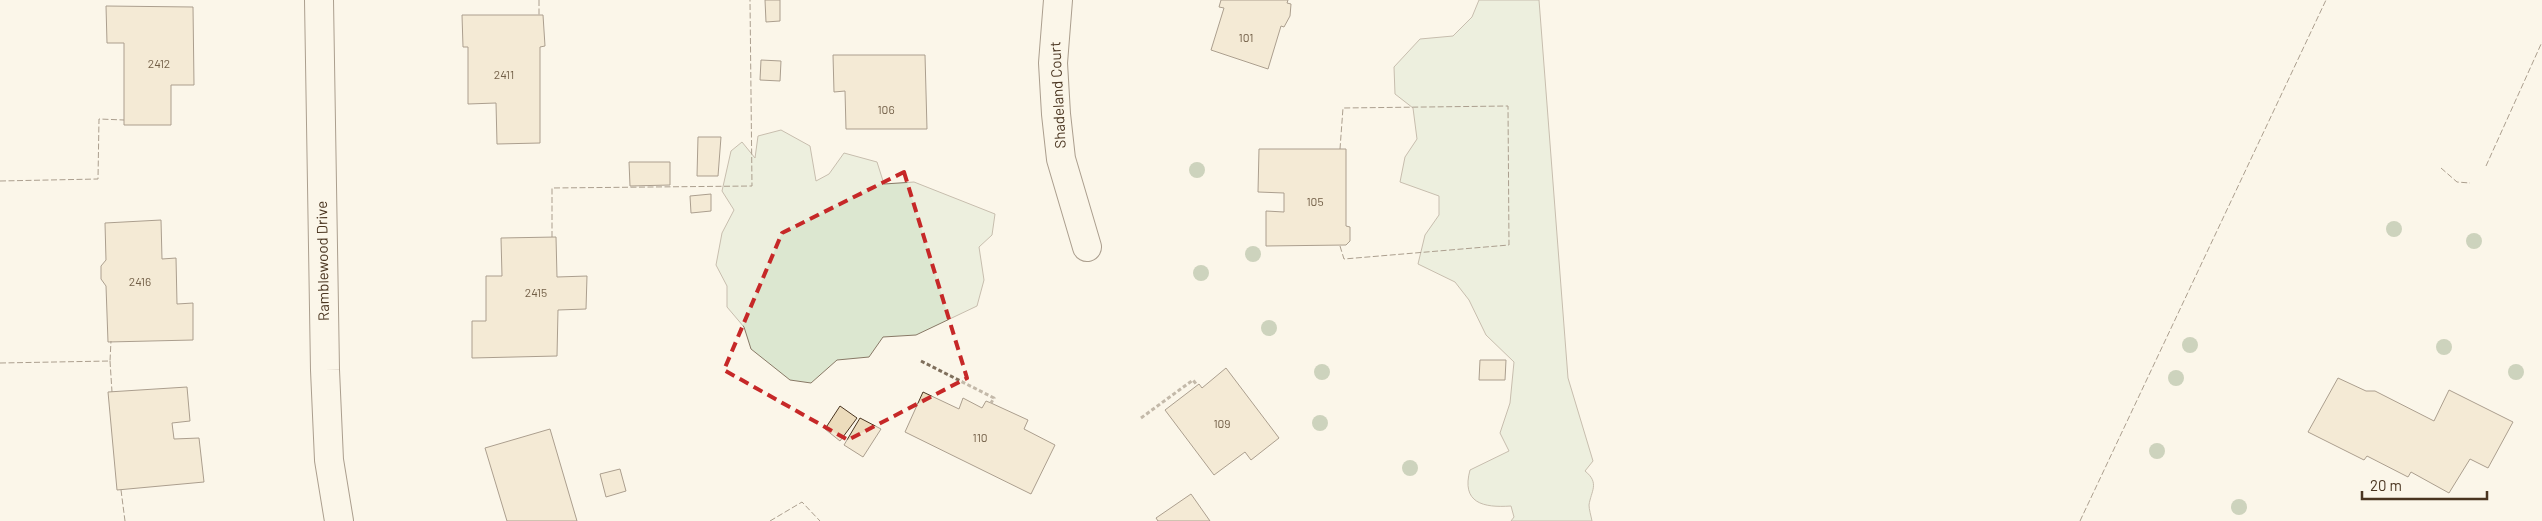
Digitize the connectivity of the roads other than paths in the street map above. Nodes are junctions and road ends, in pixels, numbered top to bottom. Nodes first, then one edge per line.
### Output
1 (319, 0) edge
2 (1058, 0) edge
3 (1087, 247) dead end
4 (339, 521) edge

1 - 4 street, Ramblewood Drive
2 - 3 street, Shadeland Court

